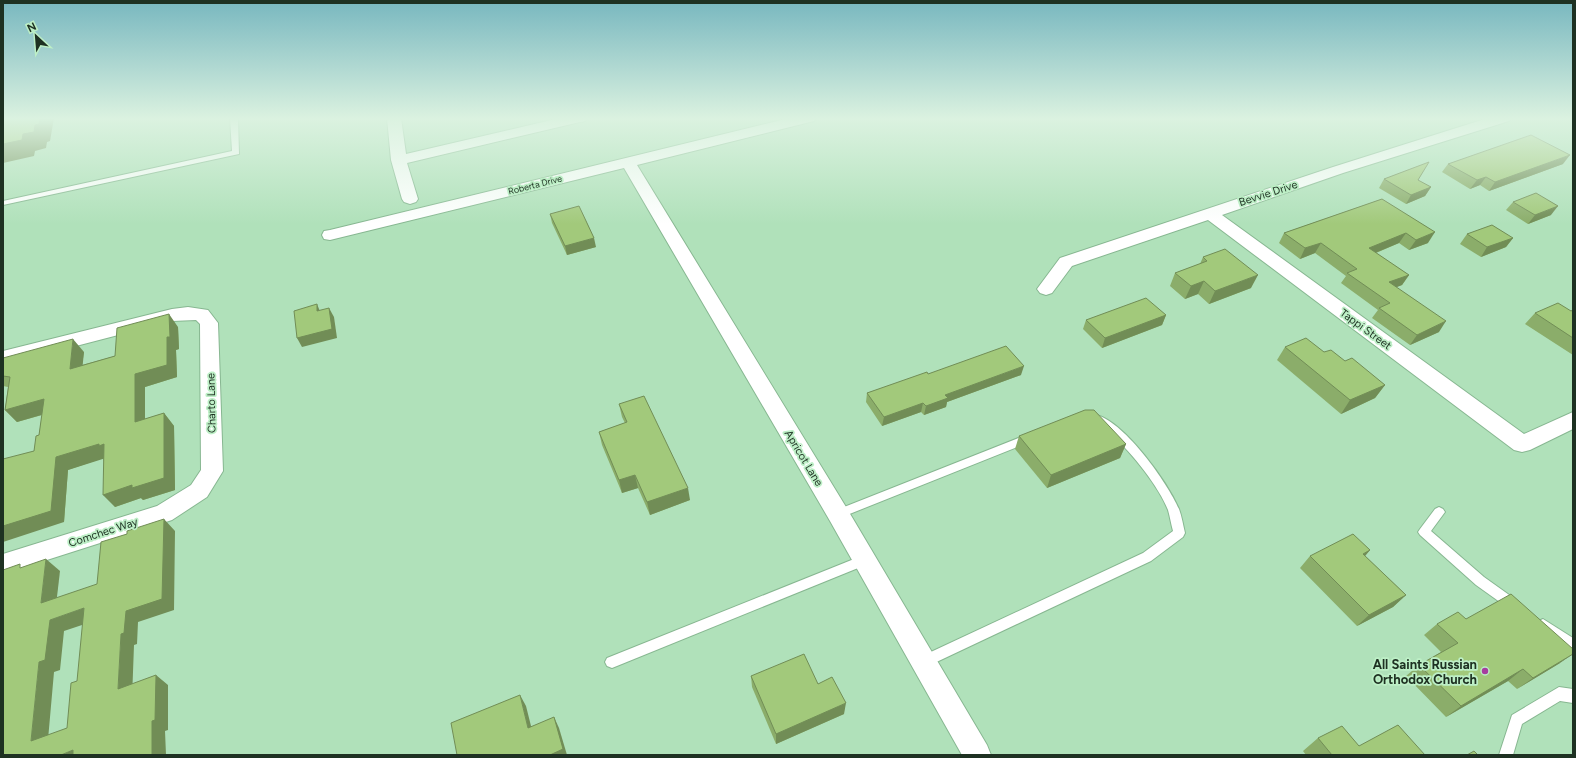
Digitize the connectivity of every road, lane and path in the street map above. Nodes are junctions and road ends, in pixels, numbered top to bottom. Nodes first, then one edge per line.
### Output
1 (230, 153) edge
2 (398, 153) edge
3 (428, 153) edge
4 (660, 153) edge
5 (1391, 153) edge
6 (399, 160) junction
7 (628, 162) junction
8 (410, 199) dead end
9 (3, 203) edge
10 (1209, 213) junction
11 (330, 235) dead end
12 (1046, 289) dead end
13 (3, 358) edge
14 (1084, 418) edge
15 (1573, 420) edge
16 (1039, 433) edge
17 (199, 492) joint
18 (1439, 512) dead end
19 (838, 514) junction
20 (864, 560) junction
21 (3, 564) edge
22 (1523, 611) edge
23 (1536, 620) edge
24 (1573, 645) edge
25 (612, 662) dead end
26 (923, 662) junction
27 (1573, 696) edge
28 (977, 755) edge
29 (1506, 755) edge

1 - 9 lane
2 - 6 street
3 - 6 street
4 - 7 street, Roberta Drive
5 - 10 street, Bevvie Drive
6 - 8 street
7 - 11 street, Roberta Drive
7 - 19 street, Apricot Lane
10 - 12 street, Bevvie Drive
10 - 15 street, Tappi Street
13 - 17 street, Charto Lane
14 - 26 lane
16 - 19 lane
17 - 21 street, Comchec Way
18 - 22 lane
19 - 20 street, Apricot Lane
20 - 25 lane
20 - 26 street, Apricot Lane
23 - 24 lane
26 - 28 street, Apricot Lane
27 - 29 lane

